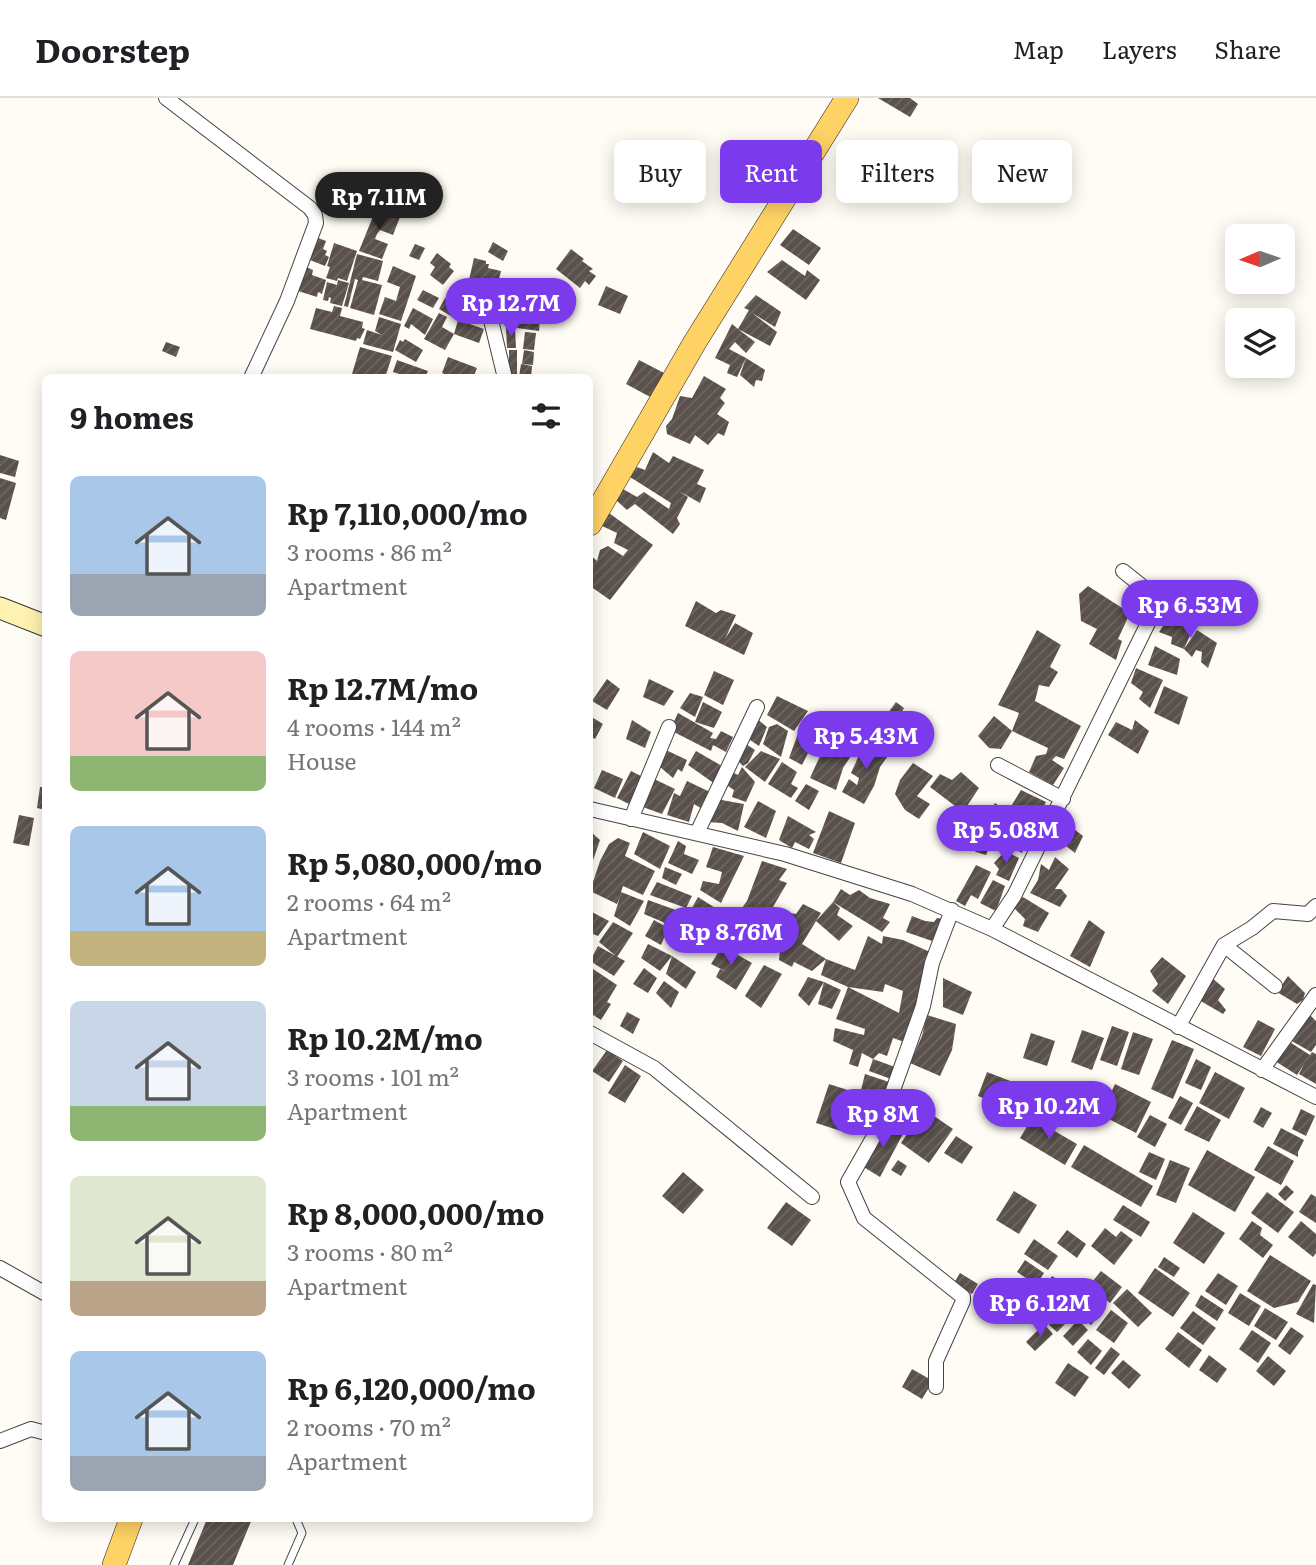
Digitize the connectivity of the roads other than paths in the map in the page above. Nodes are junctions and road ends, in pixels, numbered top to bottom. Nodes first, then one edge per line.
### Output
1 (166, 98) edge
2 (847, 98) edge
3 (490, 316) dead end
4 (253, 374) edge
5 (504, 374) edge
6 (593, 519) edge
7 (1123, 571) dead end
8 (2, 609) edge
9 (42, 624) edge
10 (757, 707) dead end
11 (669, 727) dead end
12 (998, 765) dead end
13 (1063, 799) junction
14 (593, 810) edge
15 (631, 819) junction
16 (697, 833) junction
17 (1316, 906) edge
18 (952, 910) junction
19 (992, 929) junction
20 (1224, 945) junction
21 (1275, 986) dead end
22 (1316, 995) edge
23 (1178, 1027) junction
24 (593, 1035) edge
25 (1262, 1070) junction
26 (1316, 1097) edge
27 (812, 1197) dead end
28 (0, 1268) edge
29 (42, 1292) edge
30 (936, 1387) dead end
31 (42, 1432) edge
32 (0, 1441) edge
33 (130, 1522) edge
34 (194, 1522) edge
35 (297, 1522) edge
36 (114, 1565) edge
37 (174, 1565) edge
38 (288, 1565) edge

1 - 4 street
2 - 6 main road
3 - 5 street
7 - 13 street
8 - 9 main road
10 - 16 street
11 - 15 street
12 - 13 street
13 - 19 street
14 - 15 street
15 - 16 street
16 - 18 street
17 - 20 street
18 - 19 street
18 - 30 street
19 - 23 street
20 - 21 street
20 - 23 street
22 - 25 street
23 - 25 street
24 - 27 street
25 - 26 street
28 - 29 street
31 - 32 street
33 - 36 main road
34 - 37 lane
35 - 38 lane

